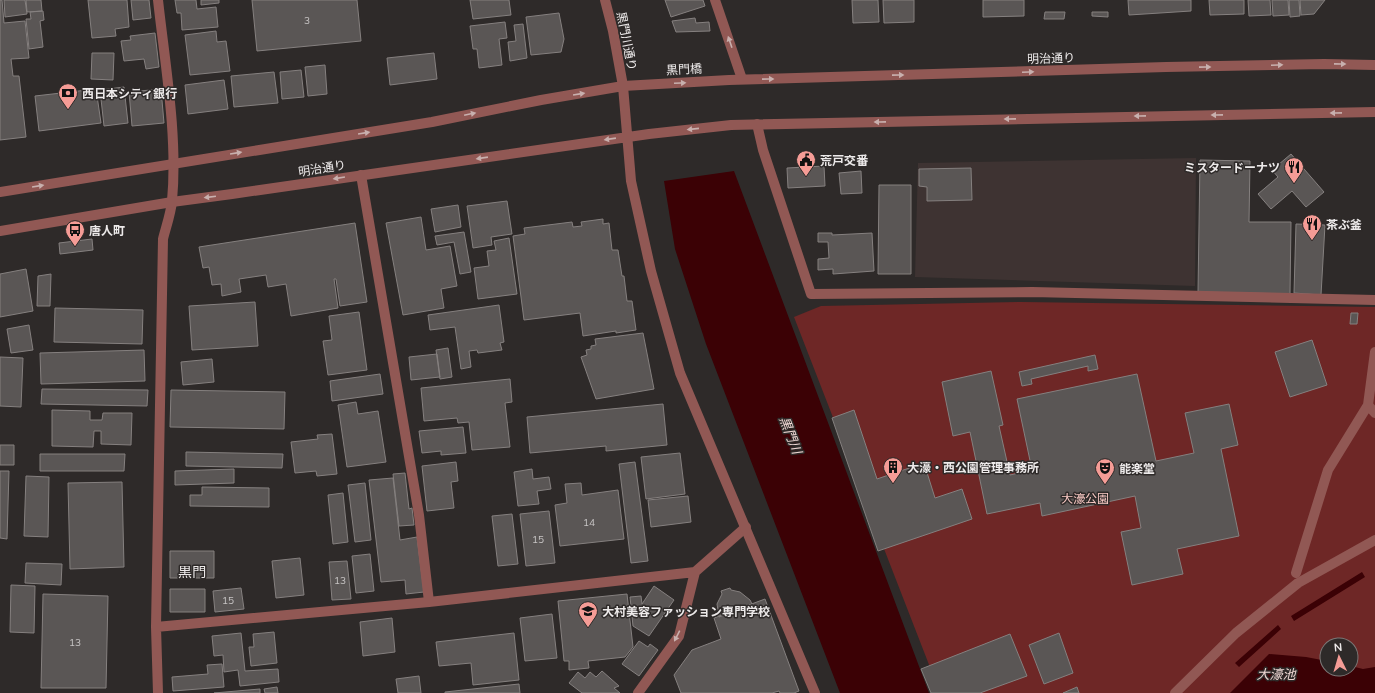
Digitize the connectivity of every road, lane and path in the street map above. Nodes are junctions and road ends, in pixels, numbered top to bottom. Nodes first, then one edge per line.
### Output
1 (158, 0) edge
2 (605, 0) edge
3 (715, 0) edge
4 (1375, 65) edge
5 (742, 79) junction
6 (729, 80) joint
7 (623, 86) junction
8 (1375, 112) edge
9 (757, 124) junction
10 (627, 137) junction
11 (173, 164) junction
12 (361, 175) junction
13 (0, 192) edge
14 (172, 202) junction
15 (0, 231) edge
16 (1375, 300) edge
17 (1375, 352) edge
18 (1372, 409) edge
19 (746, 527) junction
20 (1375, 540) edge
21 (695, 572) junction
22 (1296, 573) dead end
23 (429, 602) junction
24 (156, 627) junction
25 (158, 693) edge
26 (638, 693) edge
27 (815, 693) edge
28 (1175, 693) edge

1 - 11 street
2 - 7 street, 黒門川通り
5 -> 3 street
5 -> 4 street, 明治通り
5 - 6 street, 明治通り
7 -> 6 street, 黒門橋
7 - 10 street, 黒門川通り
11 -> 7 street
8 -> 9 street
9 -> 10 street, 明治通り
9 - 16 street
10 -> 12 street, 明治通り
10 - 19 street, 黒門川通り
13 -> 11 street
11 - 14 street
12 -> 14 street, 明治通り
12 - 23 street
14 - 15 street, 明治通り
14 - 24 street
17 - 18 street
18 - 22 street
19 - 21 street
19 - 27 street, 黒門川通り
20 - 28 street
21 - 23 street
21 -> 26 street
23 - 24 street
24 - 25 street

